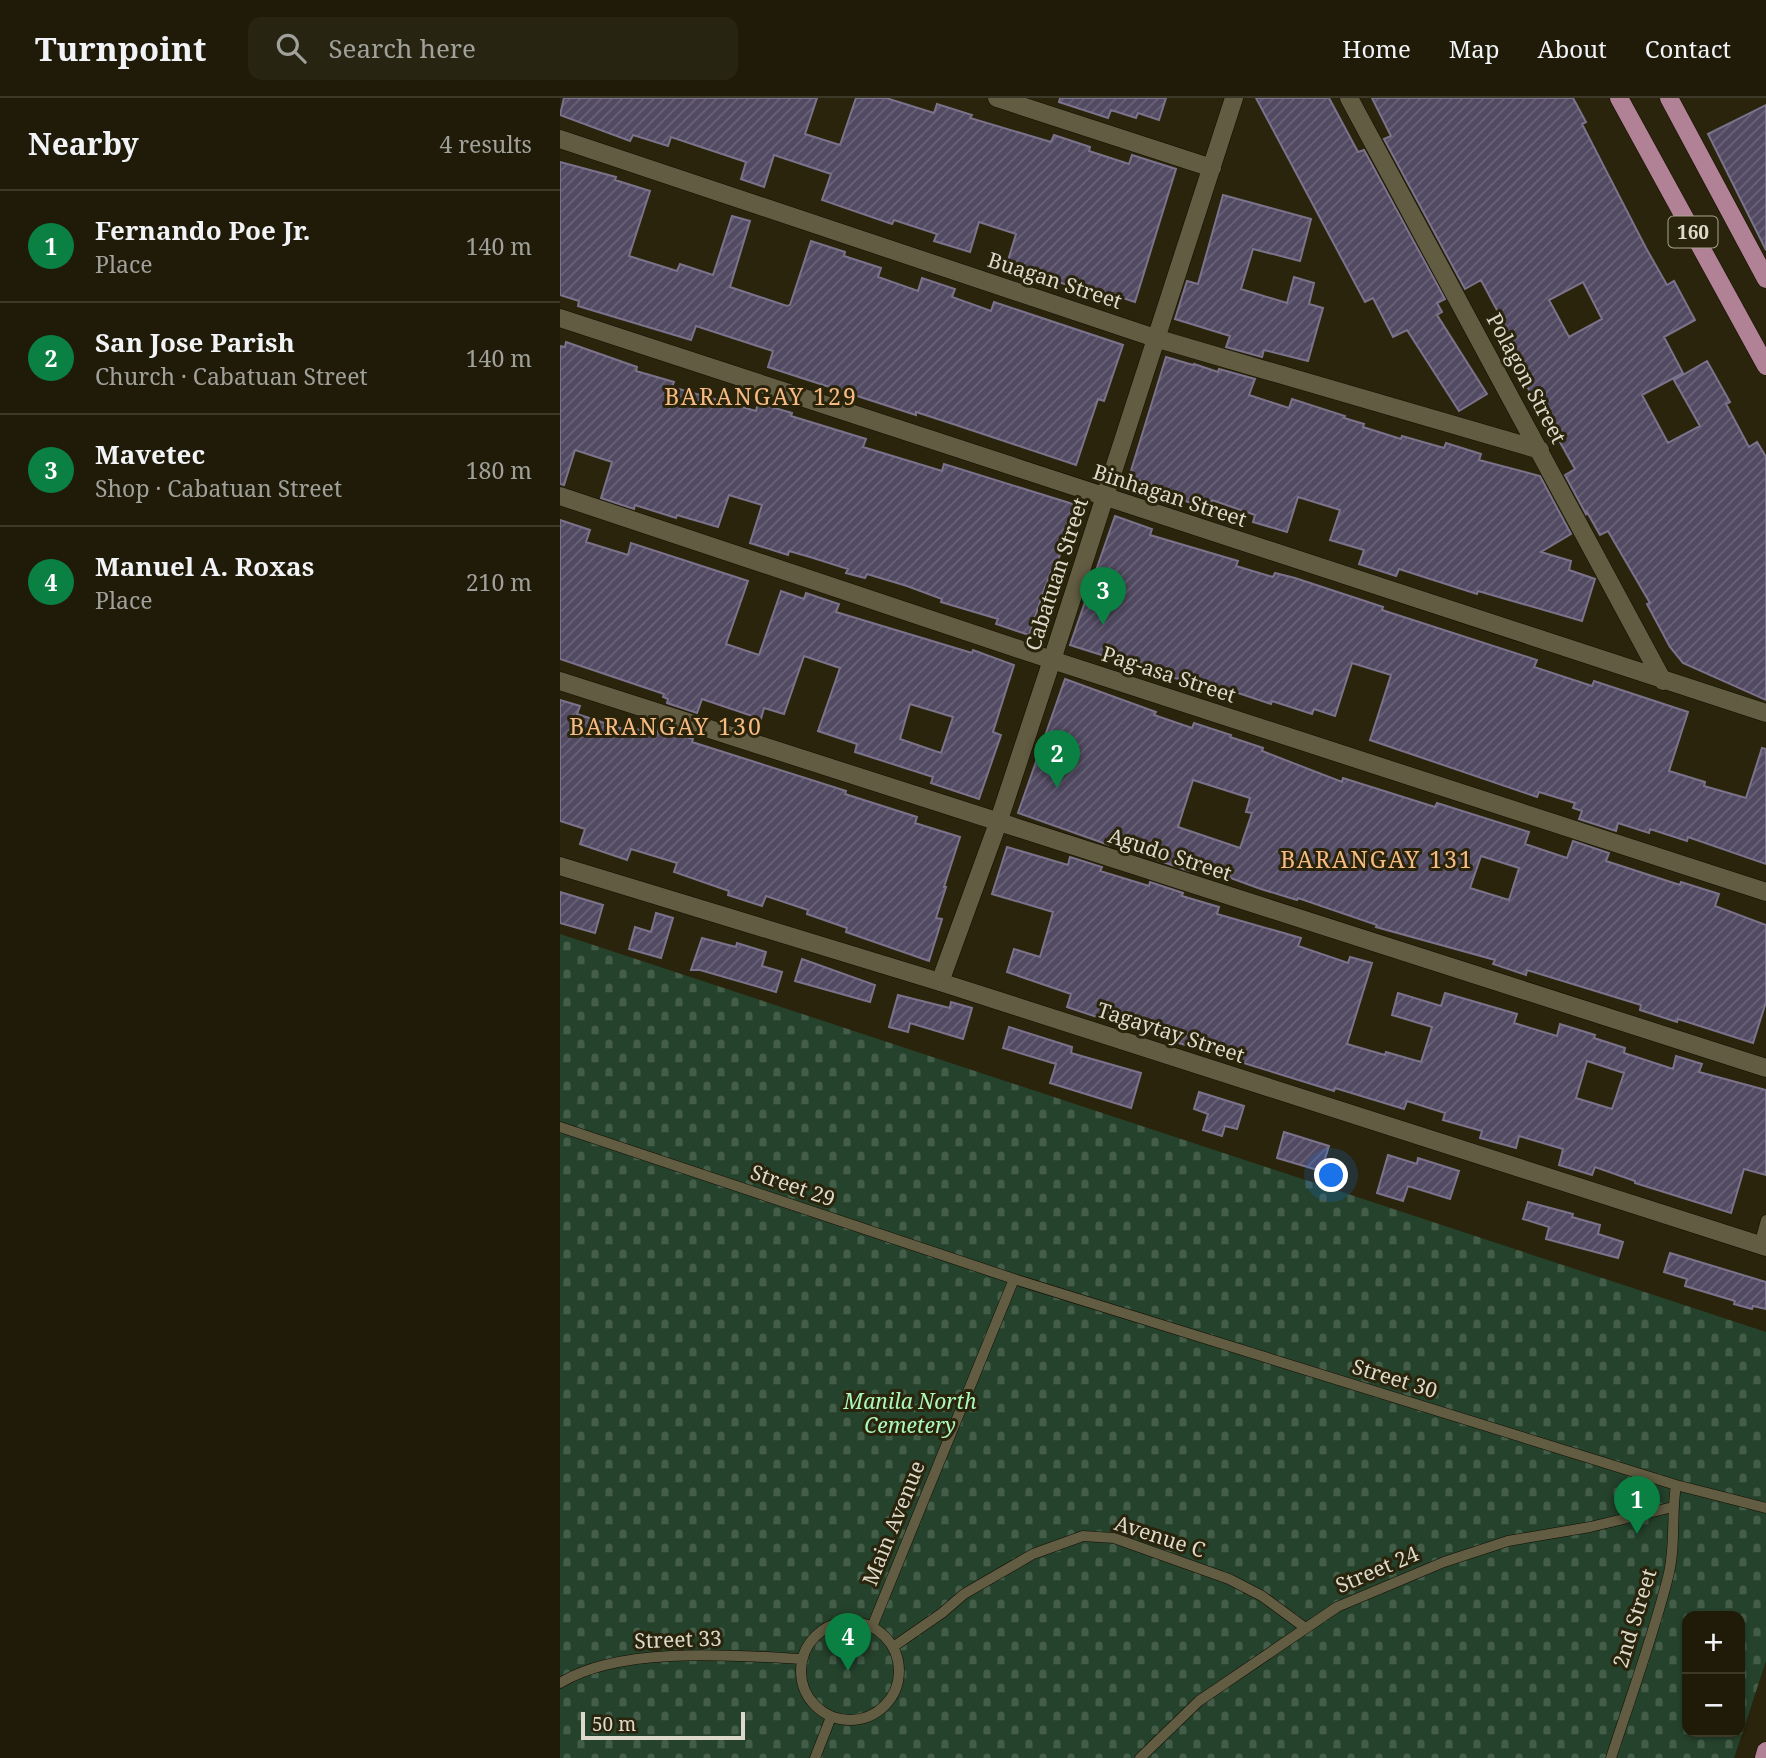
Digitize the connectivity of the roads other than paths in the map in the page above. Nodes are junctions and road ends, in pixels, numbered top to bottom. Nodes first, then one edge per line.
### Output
1 (997, 98) edge
2 (1234, 98) edge
3 (1349, 98) edge
4 (1619, 98) edge
5 (1669, 98) edge
6 (560, 139) edge
7 (1212, 168) junction
8 (1766, 279) edge
9 (560, 318) edge
10 (1155, 338) junction
11 (1766, 366) edge
12 (1540, 450) junction
13 (560, 496) edge
14 (1105, 498) junction
15 (1052, 660) junction
16 (560, 681) edge
17 (1663, 681) junction
18 (1766, 713) edge
19 (998, 823) junction
20 (560, 866) edge
21 (1766, 892) edge
22 (940, 982) junction
23 (1766, 1068) edge
24 (560, 1127) edge
25 (1766, 1220) edge
26 (1762, 1246) edge
27 (1014, 1279) junction
28 (1676, 1485) junction
29 (1672, 1507) junction
30 (1766, 1508) edge
31 (872, 1627) junction
32 (1304, 1627) junction
33 (893, 1647) junction
34 (801, 1659) junction
35 (560, 1684) edge
36 (831, 1717) junction
37 (1766, 1751) edge
38 (815, 1758) edge
39 (1140, 1758) edge
40 (1611, 1758) edge
41 (1764, 1758) edge

1 - 7 street
2 - 7 street, Cabatuan Street
3 - 12 street, Polagon Street
4 - 11 main road, 160
5 - 8 main road, 160
6 - 10 street, Buagan Street
7 - 10 street, Cabatuan Street
9 - 14 street, Binhagan Street
10 - 12 street, Buagan Street
10 - 14 street, Cabatuan Street
12 - 17 street, Polagon Street
13 - 15 street, Pag-asa Street
14 - 15 street, Cabatuan Street
14 - 17 street, Binhagan Street
15 - 19 street, Cabatuan Street
15 - 21 street, Pag-asa Street
16 - 19 street, Agudo Street
17 - 18 street, Binhagan Street
19 - 22 street, Cabatuan Street
19 - 23 street, Agudo Street
20 - 22 street, Tagaytay Street
22 - 26 street, Tagaytay Street
24 - 27 lane, Street 29
25 - 26 lane
27 - 28 lane, Street 30
27 - 31 lane, Main Avenue
28 - 29 lane, 2nd Street
28 - 30 lane, Street 30
29 - 32 lane, Street 24
29 - 40 lane, 2nd Street
31 - 33 lane
31 - 34 lane
32 - 33 lane, Avenue C
32 - 39 lane, Street 24
33 - 36 lane
34 - 35 lane, Street 33
34 - 36 lane
36 - 38 lane
37 - 41 main road

